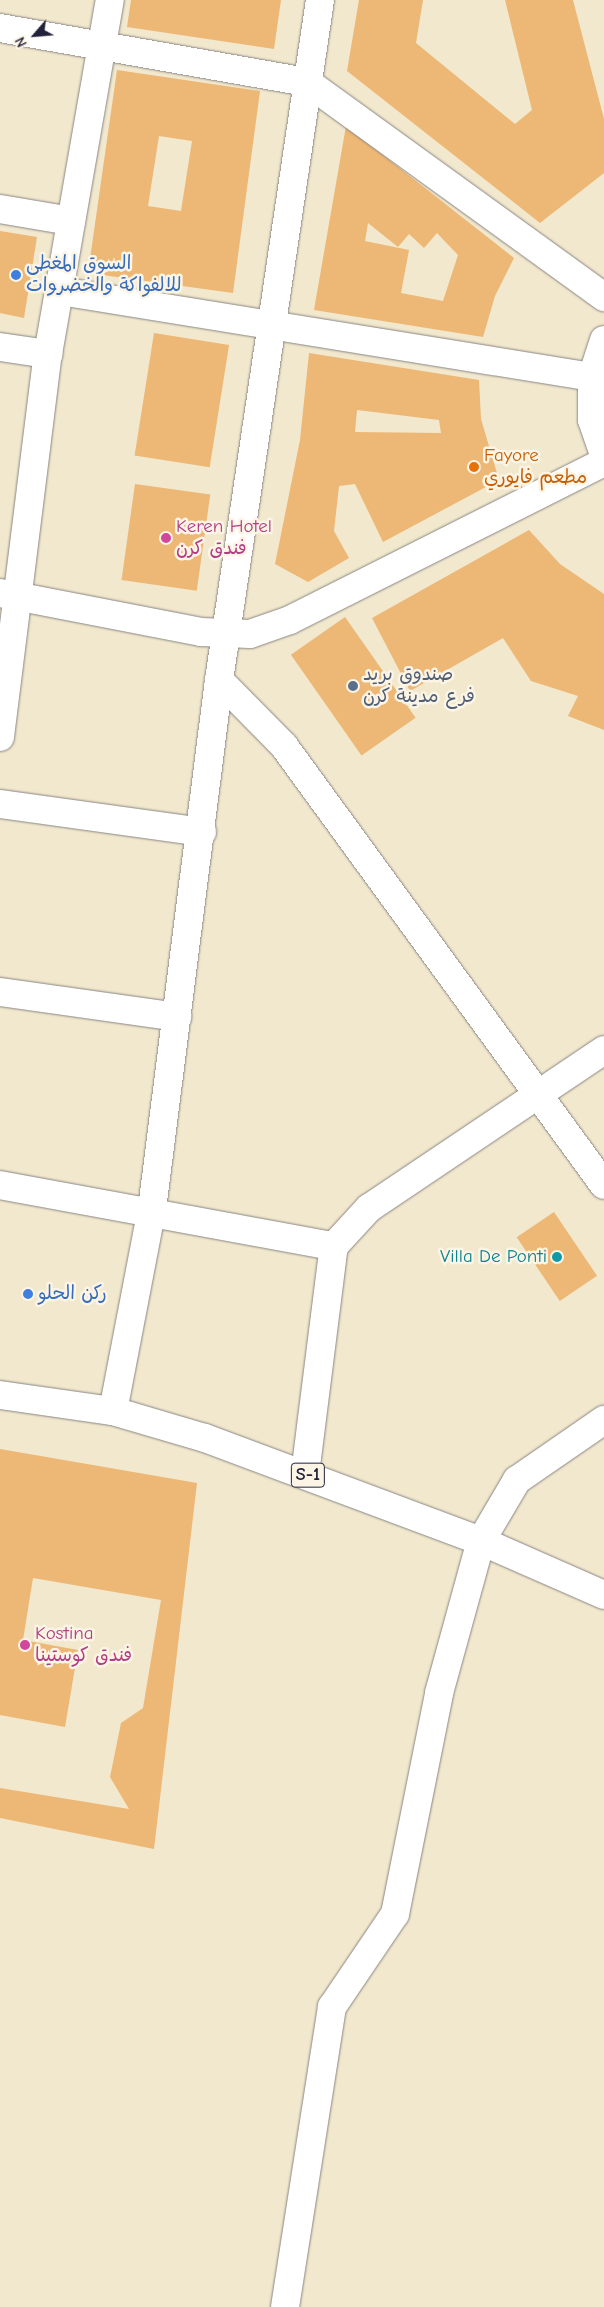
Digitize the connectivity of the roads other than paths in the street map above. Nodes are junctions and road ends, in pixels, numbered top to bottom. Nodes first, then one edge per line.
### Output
1 (110, 0) edge
2 (320, 0) edge
3 (0, 28) edge
4 (102, 43) junction
5 (307, 82) junction
6 (0, 209) edge
7 (71, 221) junction
8 (60, 291) junction
9 (604, 297) edge
10 (273, 324) junction
11 (604, 340) edge
12 (0, 347) edge
13 (48, 354) junction
14 (592, 377) junction
15 (604, 456) edge
16 (604, 462) edge
17 (10, 595) edge
18 (225, 633) junction
19 (219, 680) junction
20 (0, 737) edge
21 (0, 804) edge
22 (202, 832) junction
23 (0, 992) edge
24 (177, 1017) junction
25 (604, 1050) edge
26 (541, 1094) junction
27 (0, 1185) edge
28 (604, 1185) edge
29 (152, 1209) junction
30 (334, 1246) junction
31 (0, 1395) edge
32 (113, 1411) junction
33 (604, 1420) edge
34 (305, 1474) junction
35 (481, 1541) junction
36 (604, 1595) edge
37 (285, 2307) edge

1 - 4 main road
2 - 5 main road
3 - 4 main road
4 - 5 main road
4 - 7 main road
5 - 9 main road
5 - 10 main road
6 - 7 main road
7 - 8 main road
8 - 10 main road
8 - 13 main road
10 - 14 main road
10 - 18 main road
11 - 14 main road
12 - 13 main road
13 - 17 main road
14 - 15 main road
16 - 18 main road
17 - 18 main road
17 - 20 main road
18 - 19 main road
19 - 22 main road
19 - 26 main road
21 - 22 main road
22 - 24 main road
23 - 24 main road
24 - 29 main road
25 - 26 main road
26 - 28 main road
26 - 30 main road
27 - 29 main road
29 - 30 main road
29 - 32 main road
30 - 34 main road
31 - 32 main road, S-1
32 - 34 main road, S-1
33 - 35 main road
34 - 35 main road, S-1
35 - 36 main road, S-1
35 - 37 main road

